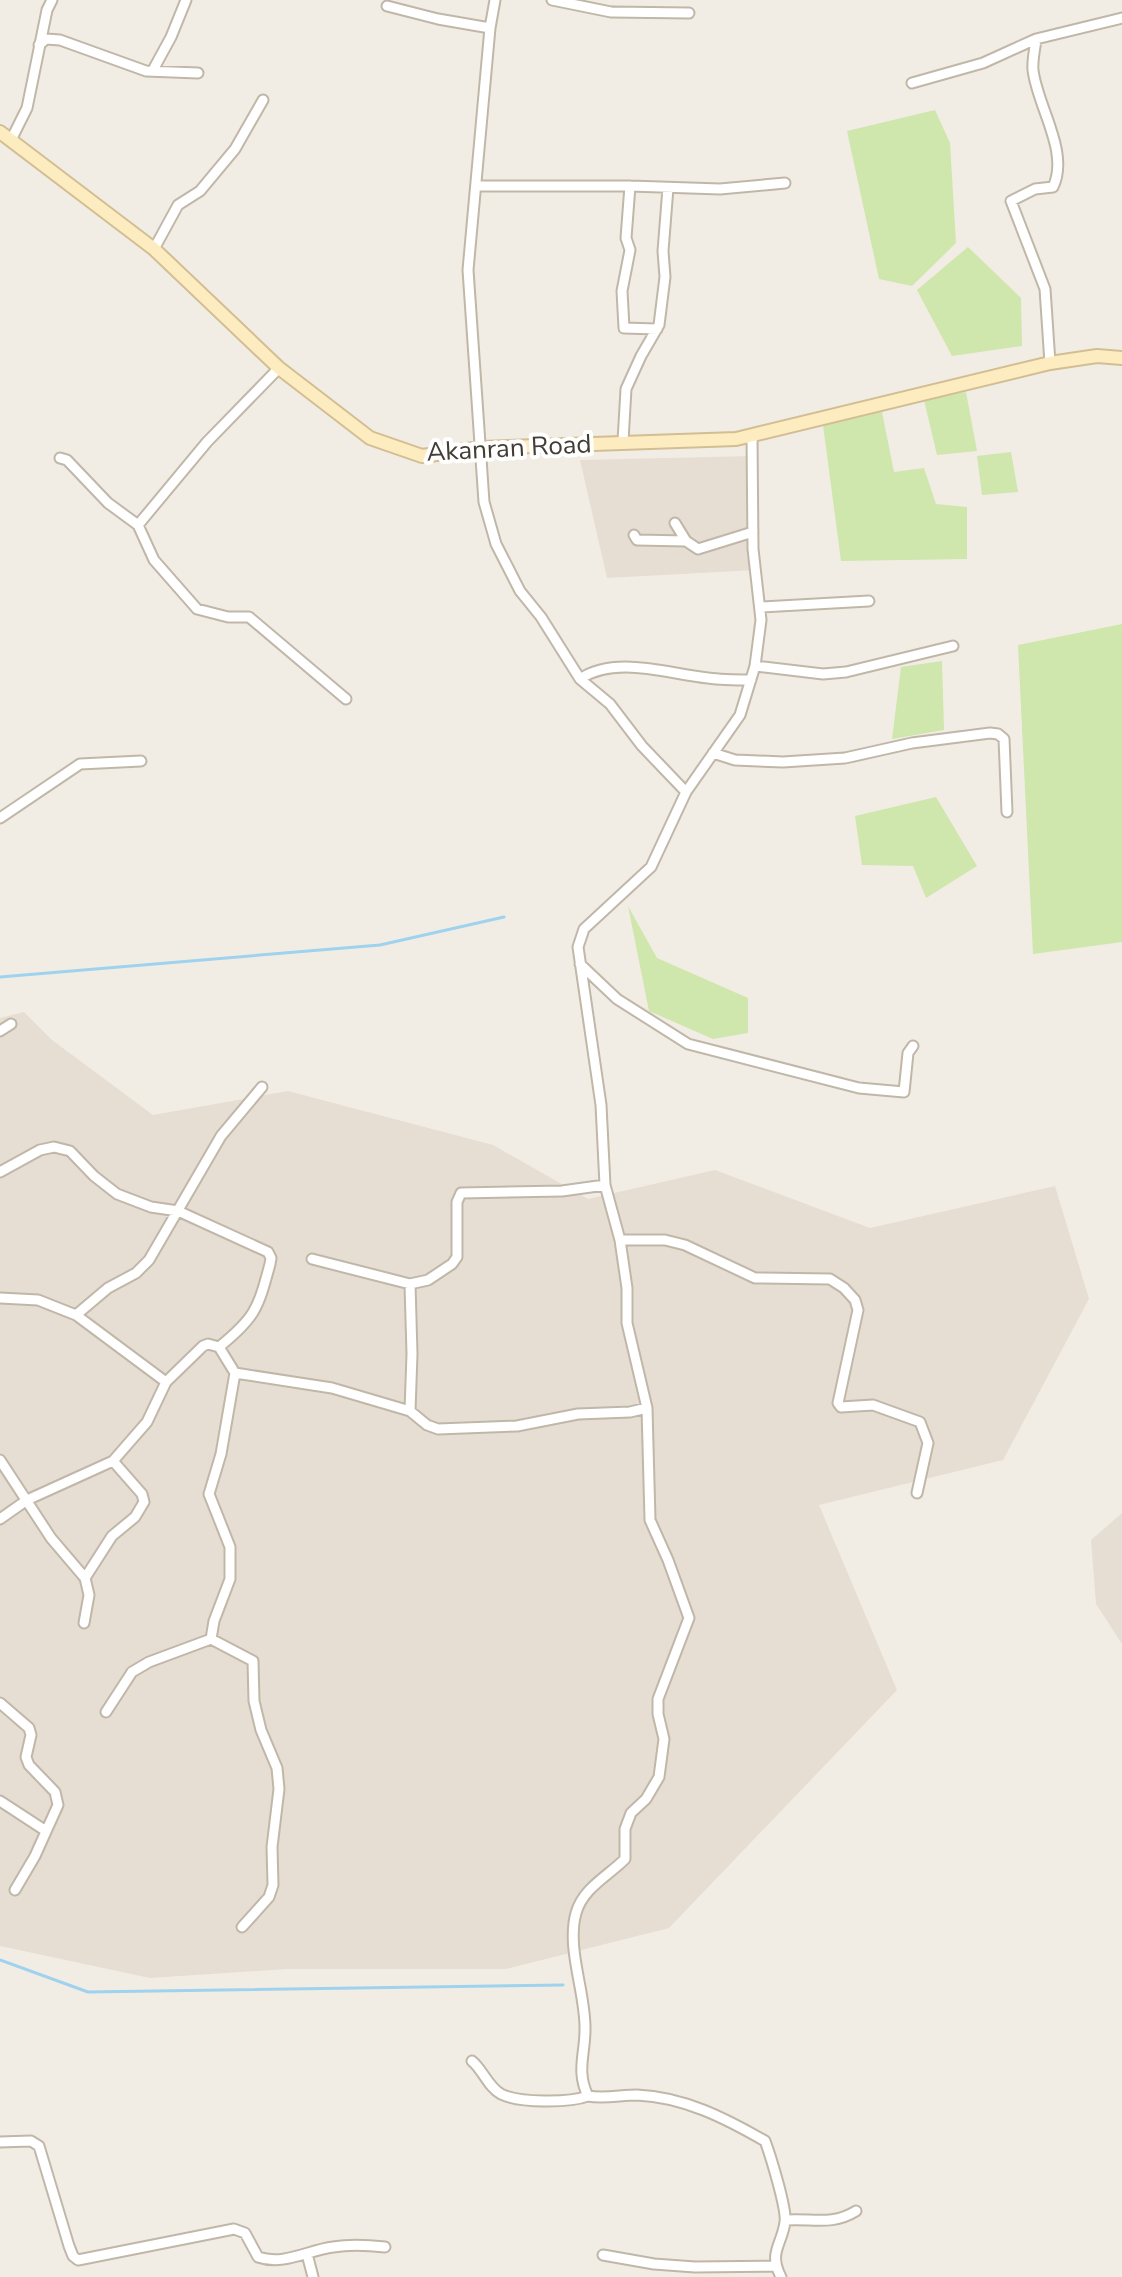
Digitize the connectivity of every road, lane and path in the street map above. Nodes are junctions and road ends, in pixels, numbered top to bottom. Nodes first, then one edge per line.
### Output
1 (52, 0) edge
2 (186, 0) edge
3 (495, 0) edge
4 (552, 0) edge
5 (387, 6) dead end
6 (689, 13) dead end
7 (1122, 18) edge
8 (490, 28) junction
9 (1036, 39) junction
10 (39, 45) junction
11 (153, 70) junction
12 (198, 73) dead end
13 (912, 83) dead end
14 (263, 100) dead end
15 (6, 135) edge
16 (785, 183) dead end
17 (476, 186) junction
18 (630, 186) junction
19 (668, 188) junction
20 (154, 249) junction
21 (657, 329) junction
22 (1122, 358) edge
23 (1050, 363) junction
24 (279, 368) junction
25 (752, 436) junction
26 (623, 441) junction
27 (481, 448) junction
28 (60, 458) dead end
29 (675, 523) dead end
30 (138, 525) junction
31 (753, 532) junction
32 (634, 535) dead end
33 (686, 541) junction
34 (869, 601) dead end
35 (760, 607) junction
36 (953, 646) dead end
37 (755, 666) junction
38 (580, 679) junction
39 (751, 680) junction
40 (346, 699) dead end
41 (713, 753) junction
42 (141, 761) dead end
43 (686, 792) junction
44 (1007, 812) dead end
45 (0, 818) edge
46 (580, 964) junction
47 (11, 1024) dead end
48 (0, 1031) edge
49 (913, 1046) dead end
50 (262, 1087) dead end
51 (0, 1172) edge
52 (605, 1185) junction
53 (178, 1211) junction
54 (620, 1240) junction
55 (312, 1259) dead end
56 (410, 1284) junction
57 (0, 1298) edge
58 (76, 1315) junction
59 (219, 1347) junction
60 (235, 1373) junction
61 (166, 1382) junction
62 (647, 1408) junction
63 (410, 1411) junction
64 (0, 1460) edge
65 (113, 1461) junction
66 (917, 1493) dead end
67 (27, 1500) junction
68 (0, 1519) edge
69 (85, 1578) junction
70 (84, 1623) dead end
71 (211, 1639) junction
72 (0, 1703) edge
73 (106, 1712) dead end
74 (0, 1801) edge
75 (46, 1831) junction
76 (15, 1890) dead end
77 (242, 1927) dead end
78 (472, 2061) dead end
79 (588, 2096) junction
80 (0, 2142) edge
81 (856, 2211) dead end
82 (786, 2220) junction
83 (385, 2247) dead end
84 (307, 2254) junction
85 (603, 2255) dead end
86 (775, 2266) junction
87 (313, 2277) edge
88 (781, 2277) edge

1 - 10 street
2 - 11 street
3 - 8 street
4 - 6 street
5 - 8 street
7 - 9 street
8 - 17 street
9 - 13 street
9 - 23 street
10 - 11 street
10 - 15 street
11 - 12 street
14 - 20 street
15 - 20 main road, Akanran Road
16 - 19 street
17 - 18 street
17 - 27 street
18 - 19 street
18 - 21 street
19 - 21 street
20 - 24 main road, Akanran Road
21 - 26 street
22 - 23 main road, Akanran Road
23 - 25 main road, Akanran Road
24 - 27 main road, Akanran Road
24 - 30 street
25 - 26 main road, Akanran Road
25 - 31 street
26 - 27 main road, Akanran Road
27 - 38 street
28 - 30 street
29 - 33 street
30 - 40 street
31 - 33 street
31 - 35 street
32 - 33 street
34 - 35 street
35 - 37 street
36 - 37 street
37 - 39 street
38 - 39 street
38 - 43 street
39 - 41 street
41 - 43 street
41 - 44 street
42 - 45 street
43 - 46 street
46 - 49 street
46 - 52 street
47 - 48 street
50 - 53 street
51 - 53 street
52 - 54 street
52 - 56 street
53 - 58 street
53 - 59 street
54 - 62 street
54 - 66 street
55 - 56 street
56 - 63 street
57 - 58 street
58 - 61 street
59 - 60 street
59 - 61 street
60 - 63 street
60 - 71 street
61 - 65 street
62 - 63 street
62 - 79 street
64 - 67 street
65 - 67 street
65 - 69 street
67 - 68 street
67 - 69 street
69 - 70 street
71 - 73 street
71 - 77 street
72 - 75 street
74 - 75 street
75 - 76 street
78 - 79 street
79 - 82 street
80 - 84 street
81 - 82 street
82 - 86 street
83 - 84 street
84 - 87 street
85 - 86 street
86 - 88 street

